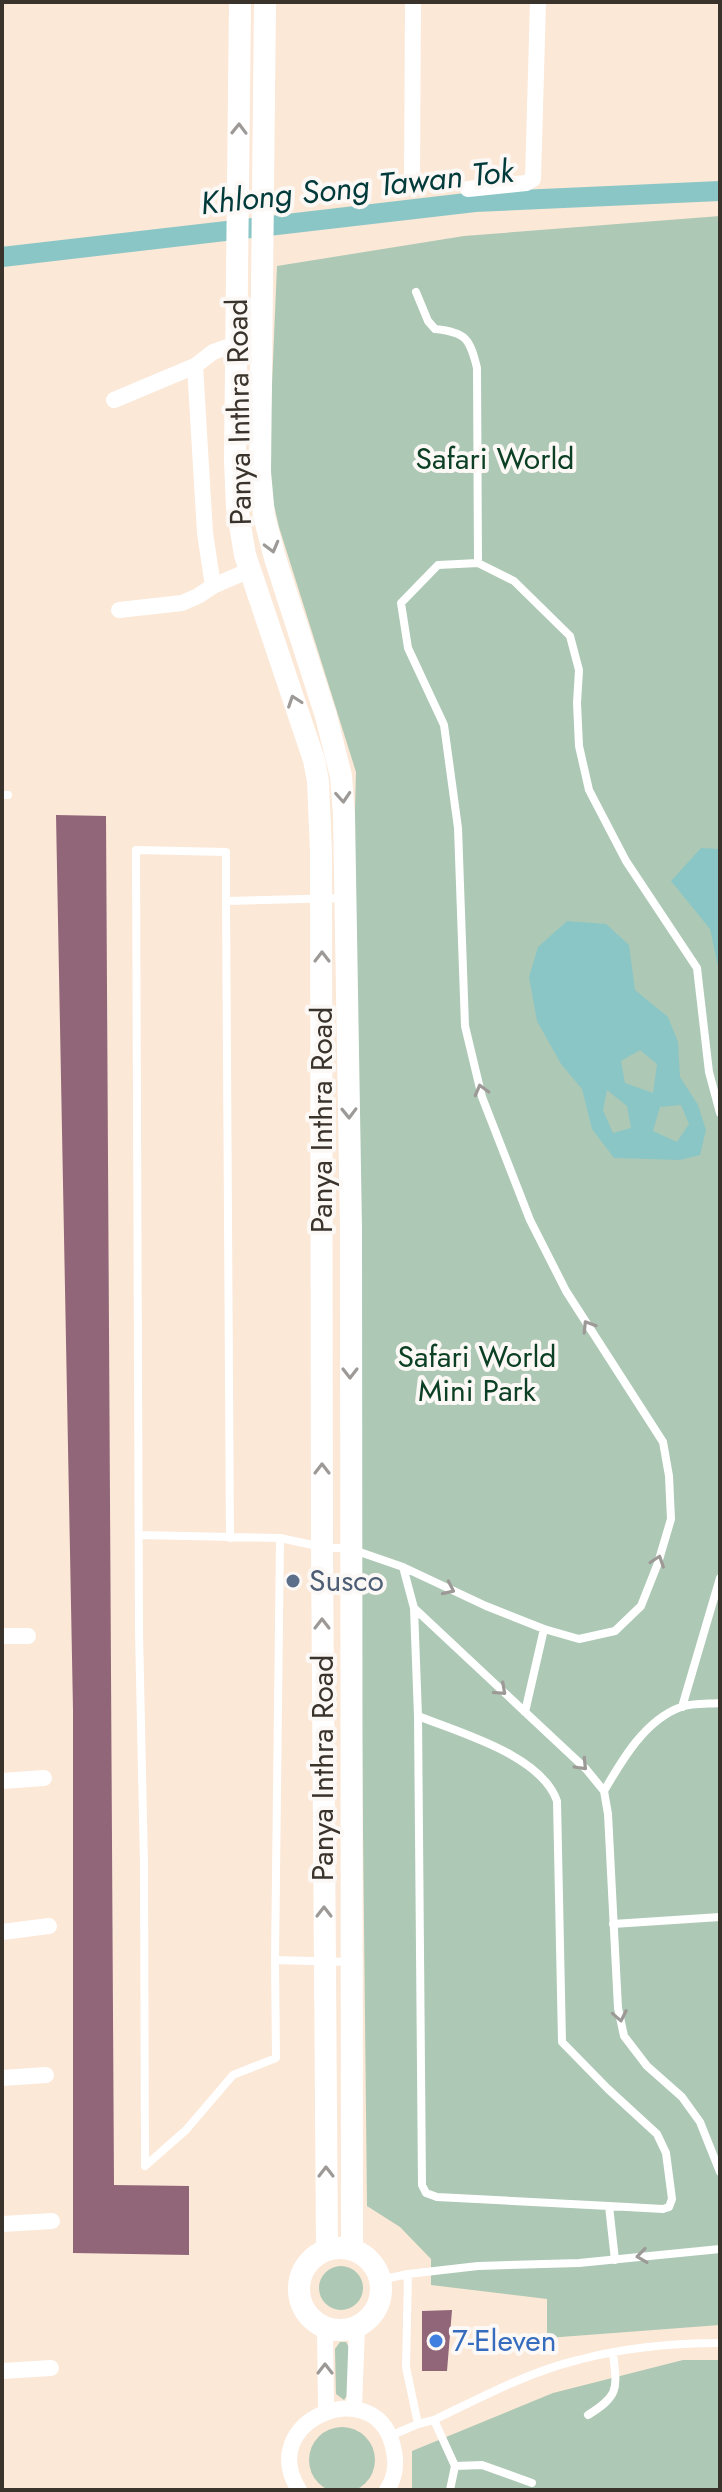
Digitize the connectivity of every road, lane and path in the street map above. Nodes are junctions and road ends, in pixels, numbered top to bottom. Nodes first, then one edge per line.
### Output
1 (240, 2) edge
2 (265, 2) edge
3 (413, 2) edge
4 (538, 2) edge
5 (412, 185) dead end
6 (468, 189) dead end
7 (237, 238) junction
8 (262, 238) junction
9 (416, 292) dead end
10 (236, 344) junction
11 (195, 366) junction
12 (114, 400) dead end
13 (478, 563) junction
14 (250, 570) junction
15 (213, 586) junction
16 (119, 610) dead end
17 (346, 898) junction
18 (322, 900) junction
19 (226, 901) junction
20 (720, 1113) edge
21 (139, 1535) junction
22 (230, 1538) junction
23 (280, 1538) junction
24 (322, 1547) junction
25 (351, 1549) junction
26 (403, 1567) junction
27 (720, 1578) edge
28 (414, 1608) junction
29 (544, 1629) junction
30 (2, 1636) edge
31 (28, 1636) dead end
32 (720, 1703) edge
33 (682, 1707) junction
34 (525, 1712) junction
35 (418, 1716) junction
36 (44, 1778) dead end
37 (2, 1781) edge
38 (604, 1791) junction
39 (720, 1917) edge
40 (613, 1924) junction
41 (49, 1926) dead end
42 (2, 1932) edge
43 (275, 1960) junction
44 (325, 1962) junction
45 (350, 1962) junction
46 (46, 2075) dead end
47 (2, 2078) edge
48 (720, 2172) edge
49 (609, 2206) junction
50 (52, 2221) dead end
51 (2, 2224) edge
52 (720, 2249) edge
53 (327, 2250) junction
54 (352, 2250) junction
55 (615, 2260) junction
56 (408, 2274) junction
57 (380, 2280) junction
58 (357, 2326) junction
59 (325, 2327) junction
60 (720, 2343) edge
61 (613, 2353) junction
62 (51, 2368) dead end
63 (2, 2371) edge
64 (354, 2409) junction
65 (326, 2410) junction
66 (588, 2415) dead end
67 (434, 2420) junction
68 (418, 2424) junction
69 (390, 2436) junction
70 (455, 2466) junction
71 (532, 2483) dead end
72 (299, 2490) edge
73 (387, 2490) edge
74 (450, 2490) edge

7 -> 1 street, Panya Inthra Road
2 - 8 street, Panya Inthra Road
3 - 5 street
4 - 6 street
7 - 8 street
7 - 10 street, Panya Inthra Road
8 -> 17 street, Panya Inthra Road
9 - 13 lane
10 - 11 street
10 - 14 street, Panya Inthra Road
11 - 12 street
11 - 15 street
13 - 20 lane
29 -> 13 lane
14 - 15 street
18 -> 14 street, Panya Inthra Road
15 - 16 street
17 - 18 lane
17 -> 25 street, Panya Inthra Road
18 - 19 lane
24 -> 18 street, Panya Inthra Road
19 - 21 lane
19 - 22 lane
21 - 22 lane
21 - 43 lane
22 - 23 lane
23 - 24 lane
23 - 43 lane
24 - 25 lane
44 -> 24 street, Panya Inthra Road
25 - 26 lane
25 - 45 street, Panya Inthra Road
26 - 28 lane
26 -> 29 lane
27 - 33 lane
28 -> 34 lane
28 - 35 lane
29 - 34 lane
30 - 31 street
32 - 33 lane
33 - 38 lane
34 -> 38 lane
35 - 49 lane
35 - 49 lane
36 - 37 street
38 - 40 lane
39 - 40 lane
40 -> 48 lane
41 - 42 street
43 - 44 lane
44 - 45 lane
53 -> 44 street, Panya Inthra Road
45 - 54 street, Panya Inthra Road
46 - 47 street
49 - 55 lane
50 - 51 street
52 -> 55 lane
53 - 54 street
53 - 59 street
54 - 57 street
55 - 56 lane
56 - 57 lane
56 - 68 lane
57 - 58 street
58 - 59 street
58 - 64 street
65 -> 59 street
60 - 61 lane
61 - 66 lane
61 - 67 lane
62 - 63 street
64 - 65 street
64 - 69 street
65 - 72 street
67 - 68 lane
67 - 70 lane
68 - 69 lane
69 - 73 street
70 - 71 lane
70 - 74 lane

